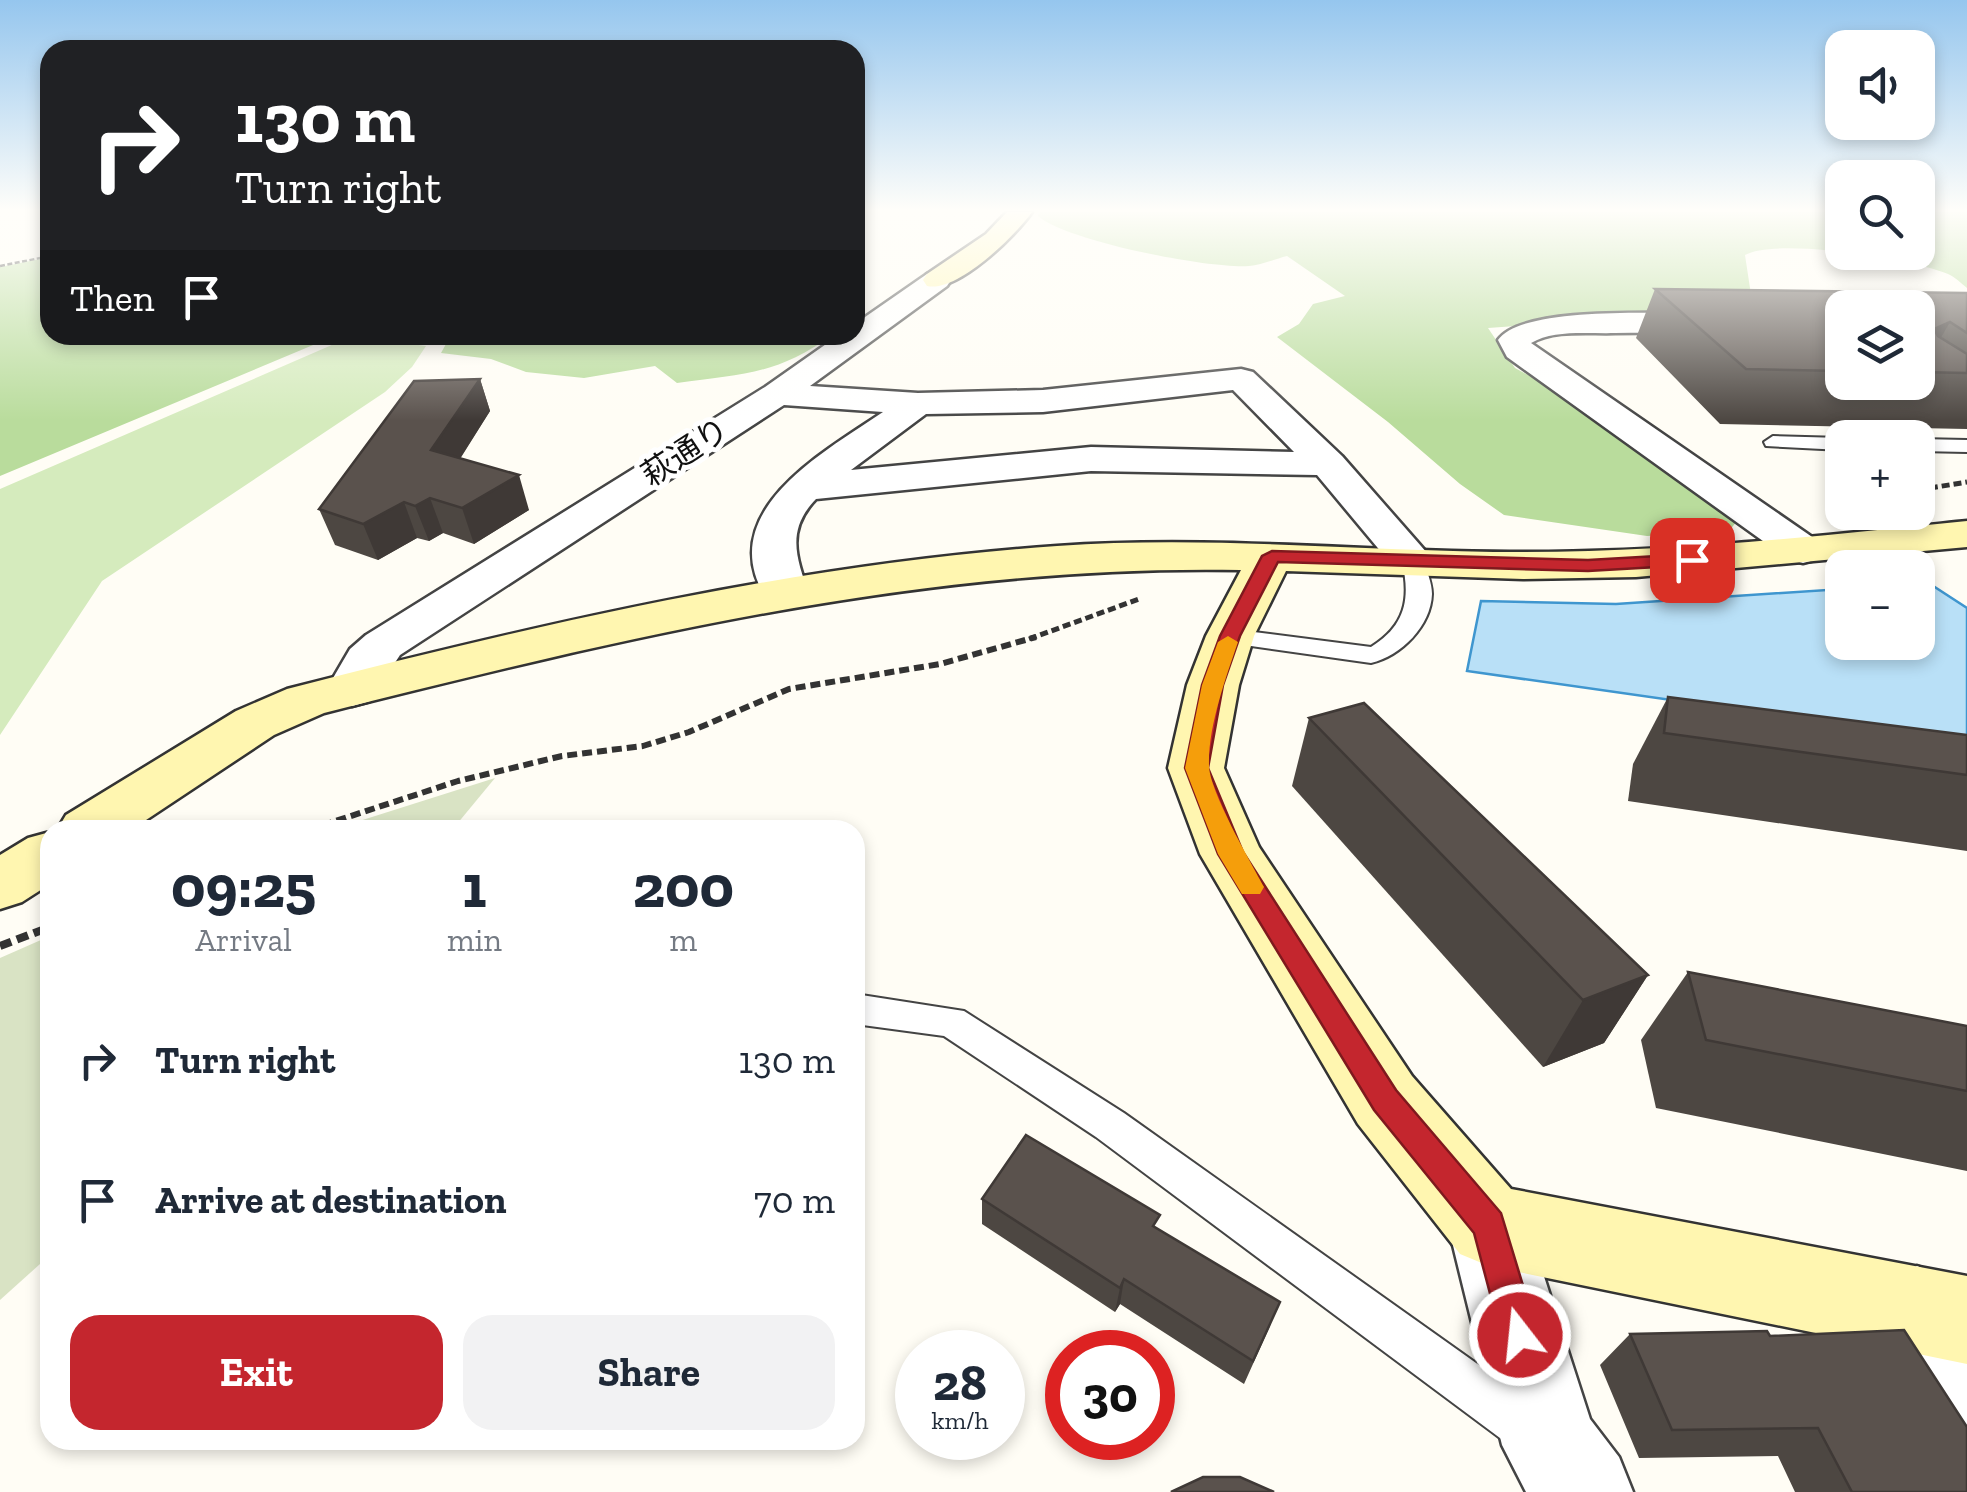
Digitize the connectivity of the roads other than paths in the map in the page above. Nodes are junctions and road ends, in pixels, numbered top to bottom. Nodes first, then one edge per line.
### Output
1 (936, 282) edge
2 (1825, 328) edge
3 (865, 331) edge
4 (846, 345) edge
5 (776, 394) junction
6 (918, 404) junction
7 (1773, 442) dead end
8 (1825, 444) edge
9 (1935, 445) edge
10 (1967, 446) edge
11 (1328, 464) junction
12 (805, 489) junction
13 (1967, 534) edge
14 (1803, 550) junction
15 (1272, 556) junction
16 (1413, 562) junction
17 (786, 594) junction
18 (1230, 636) junction
19 (352, 690) junction
20 (103, 820) edge
21 (40, 860) edge
22 (0, 886) edge
23 (865, 1010) edge
24 (1489, 1224) junction
25 (1942, 1316) edge
26 (1967, 1389) edge
27 (1567, 1469) edge

1 - 3 street, 萩通り
2 - 14 street
4 - 5 street, 萩通り
5 - 6 street
5 - 19 street, 萩通り
6 - 11 street
6 - 12 street
7 - 8 lane
9 - 10 lane
11 - 12 street
11 - 16 street
12 - 17 street
13 - 14 street
14 - 16 street
15 - 16 street
15 - 17 street
15 - 18 street
16 - 18 lane
17 - 19 street
18 - 24 street
19 - 20 street
21 - 22 street
23 - 27 lane
24 - 25 street
24 - 27 street
25 - 26 street

